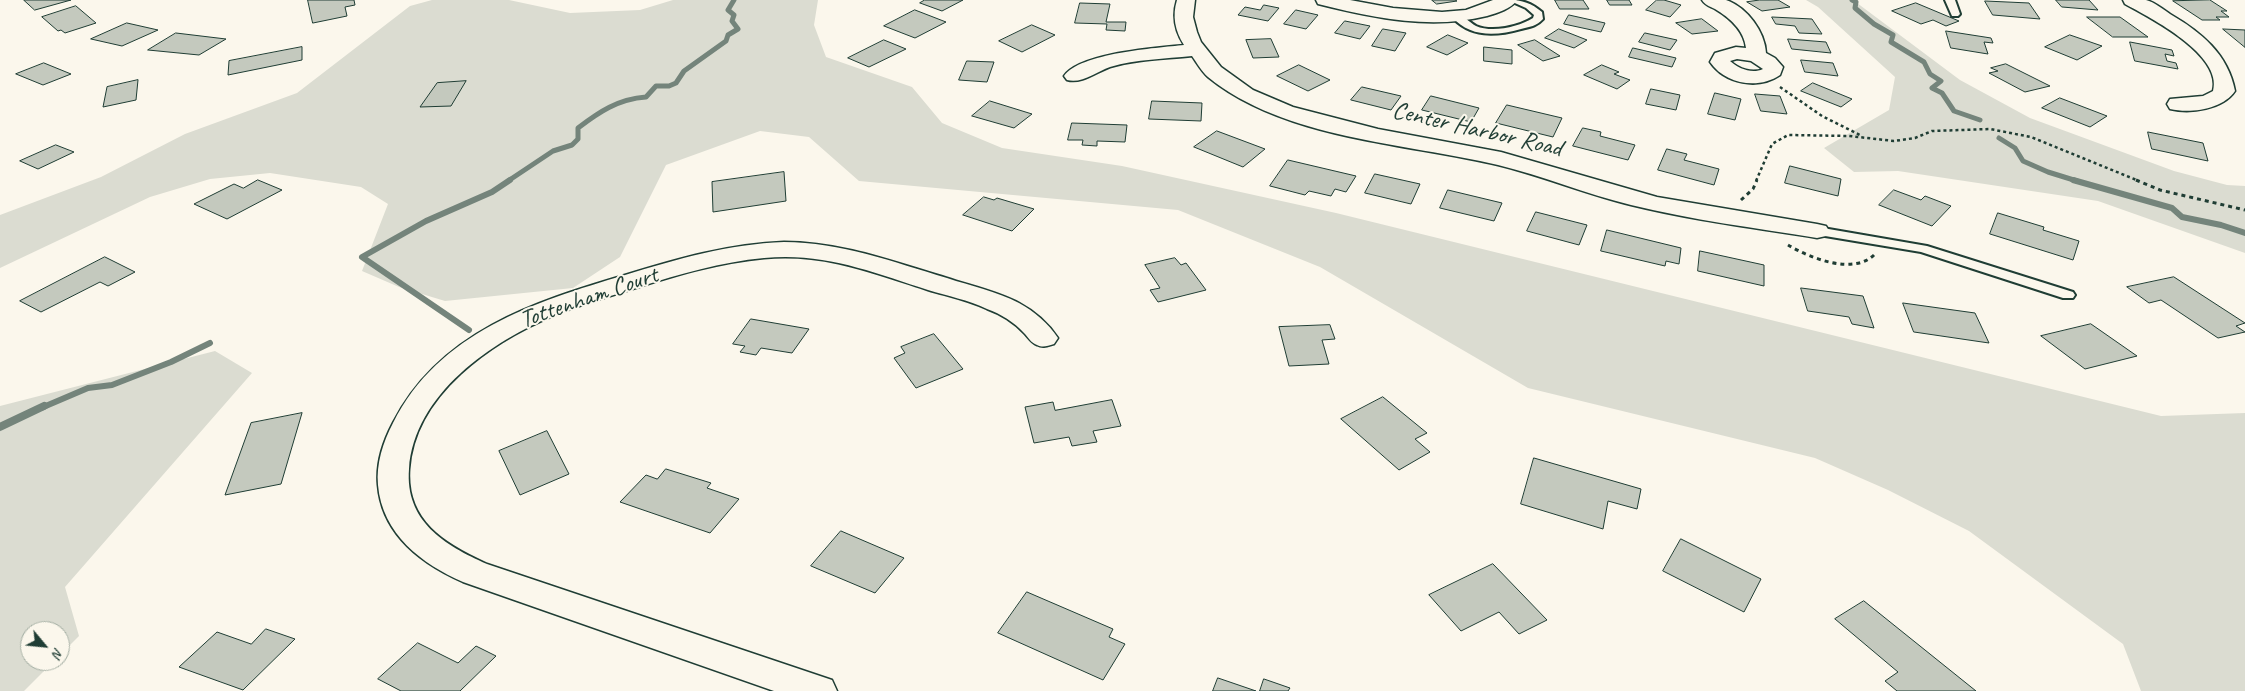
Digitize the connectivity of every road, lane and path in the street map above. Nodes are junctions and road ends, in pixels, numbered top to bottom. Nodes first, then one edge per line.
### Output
1 (1186, 0) edge
2 (1325, 0) edge
3 (1508, 0) edge
4 (1514, 0) edge
5 (1711, 0) edge
6 (1950, 0) edge
7 (2132, 0) edge
8 (1955, 14) dead end
9 (1456, 16) junction
10 (1195, 50) junction
11 (1756, 56) junction
12 (1074, 76) dead end
13 (1764, 76) junction
14 (2178, 104) dead end
15 (1865, 137) junction
16 (2245, 210) edge
17 (1722, 214) junction
18 (1817, 231) joint
19 (2068, 295) dead end
20 (1044, 338) dead end
21 (819, 691) edge

1 - 10 street, Center Harbor Road
2 - 9 street
3 - 9 street
4 - 9 lane
5 - 11 street
6 - 8 lane
7 - 14 street
10 - 12 street
10 - 17 street, Center Harbor Road
11 - 13 street
11 - 13 street
13 - 15 path
15 - 16 path
15 - 17 path
17 - 18 street, Center Harbor Road
18 - 19 lane
20 - 21 street, Tottenham Court

